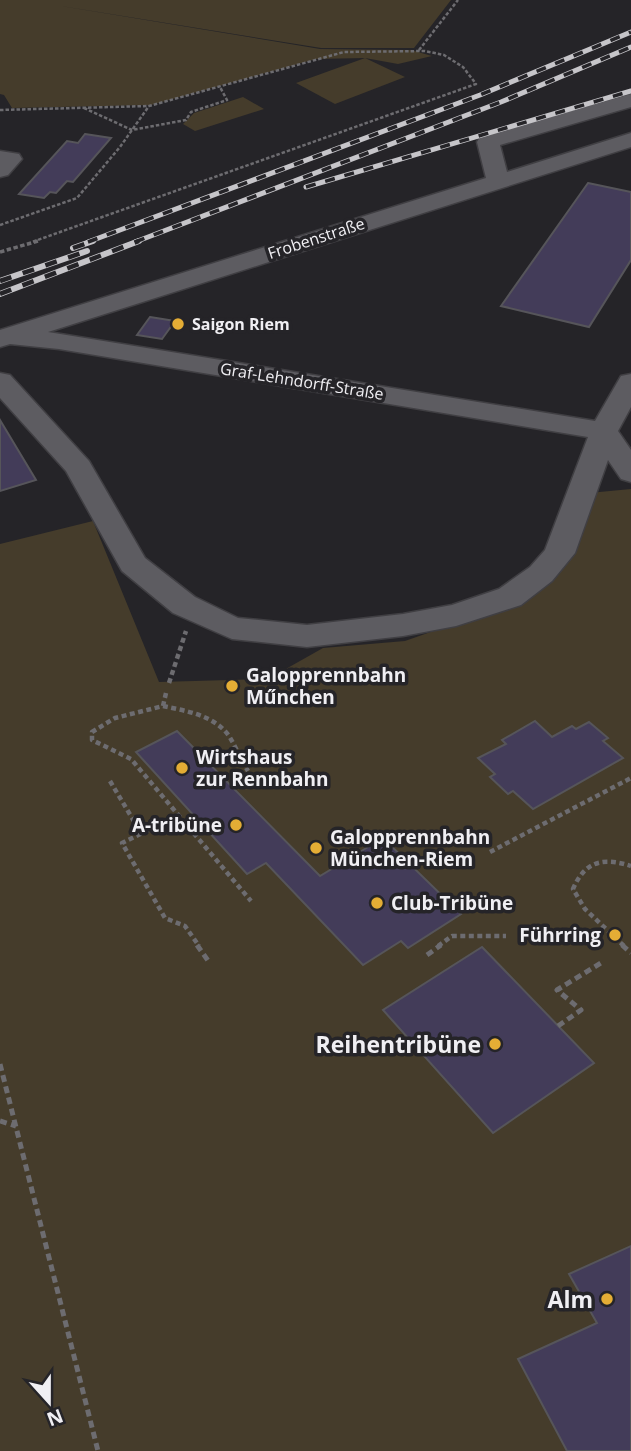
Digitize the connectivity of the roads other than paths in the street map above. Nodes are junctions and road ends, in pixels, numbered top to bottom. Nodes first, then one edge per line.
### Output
1 (631, 100) edge
2 (631, 140) edge
3 (0, 158) edge
4 (0, 170) edge
5 (498, 181) junction
6 (0, 338) edge
7 (0, 381) edge
8 (631, 382) edge
9 (604, 431) junction
10 (631, 473) edge

1 - 5 street
2 - 5 street, Frobenstraße
3 - 4 street
5 - 6 street, Frobenstraße
6 - 9 street, Graf-Lehndorff-Straße
7 - 9 street
8 - 9 street
9 - 10 street

